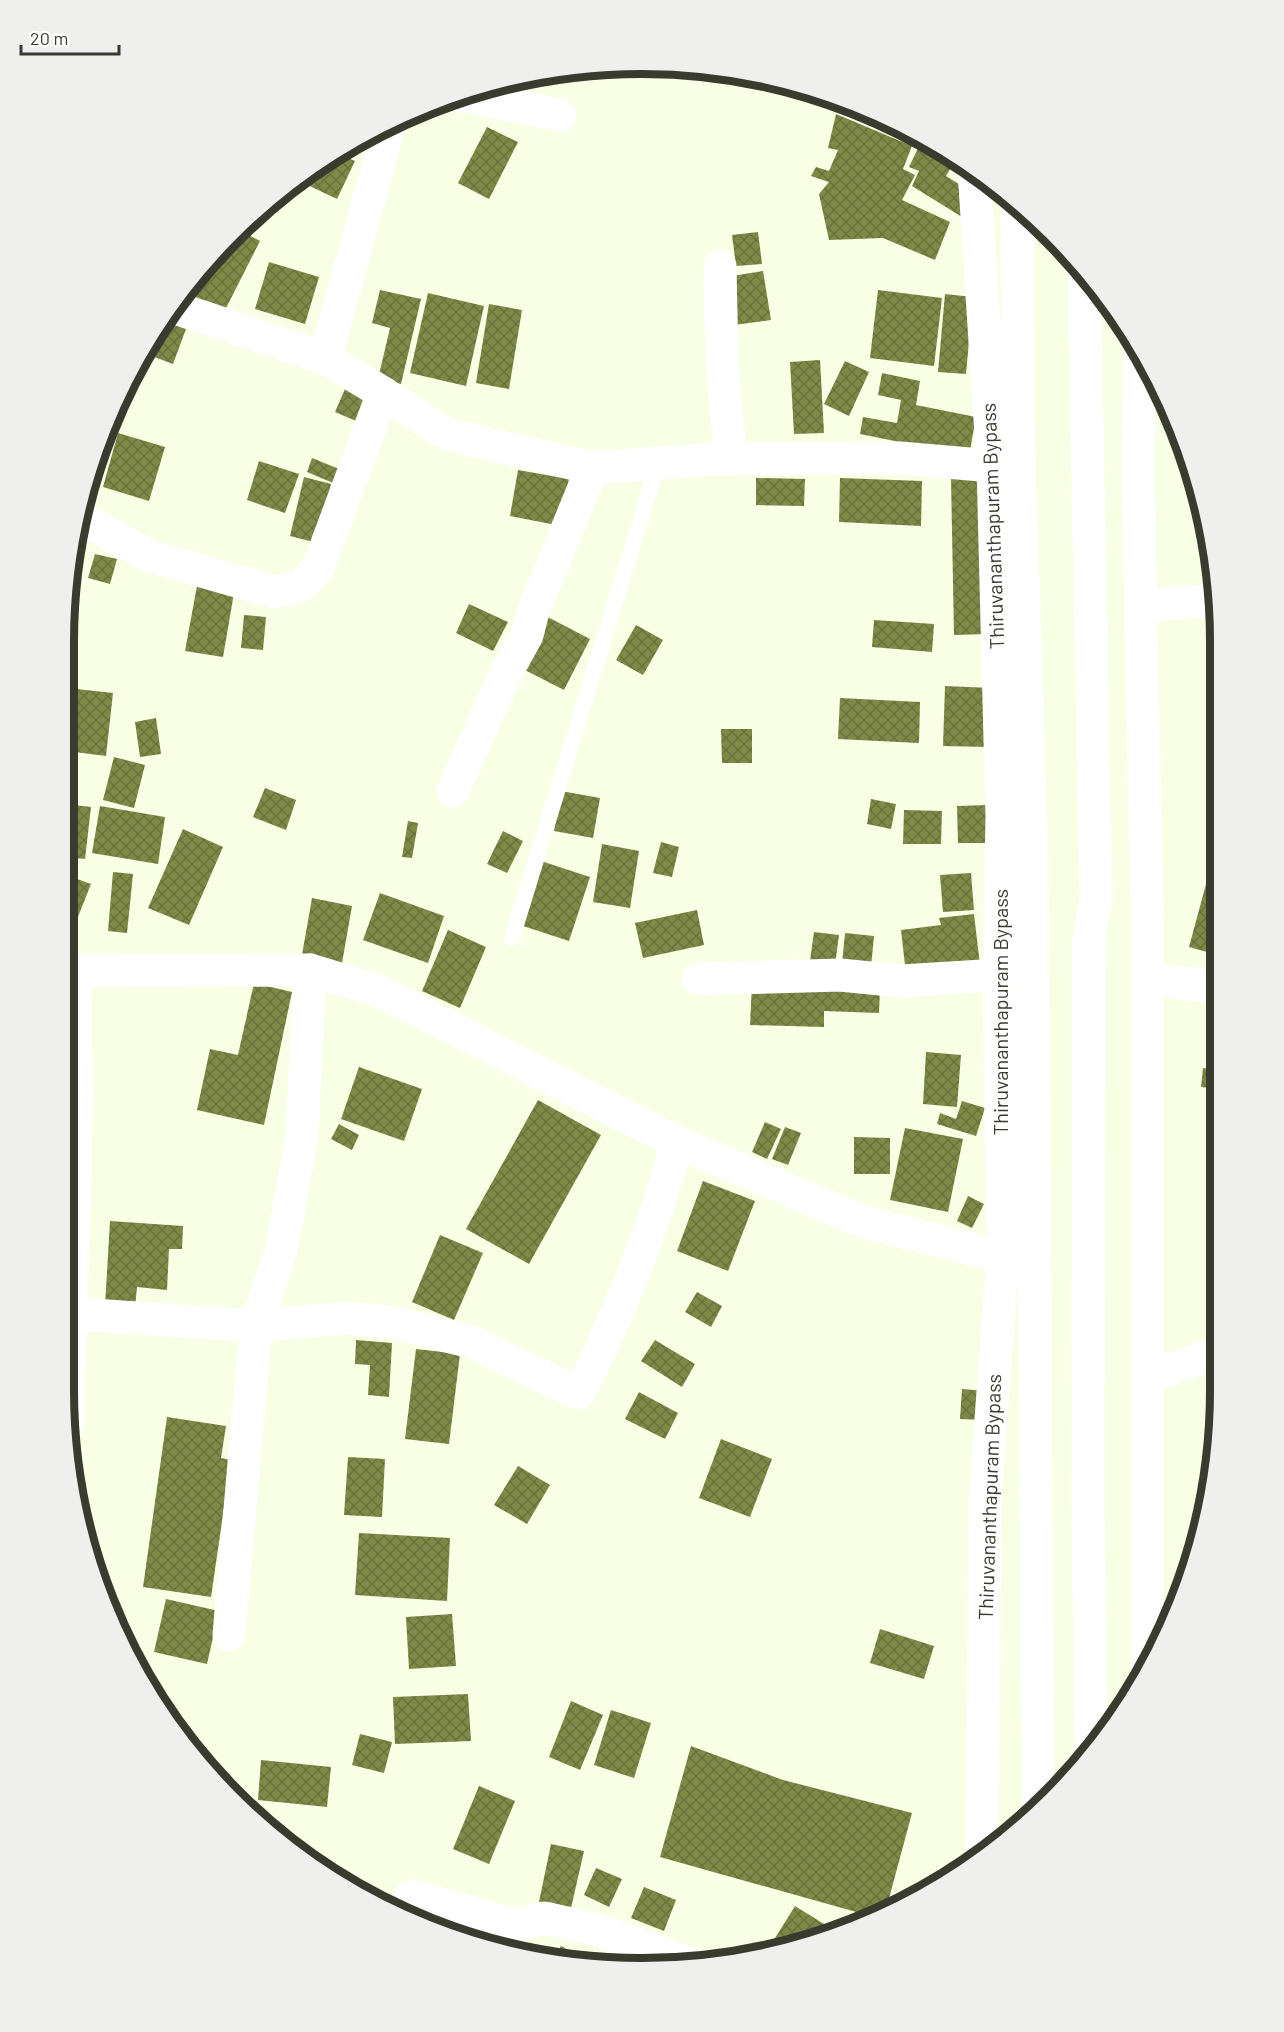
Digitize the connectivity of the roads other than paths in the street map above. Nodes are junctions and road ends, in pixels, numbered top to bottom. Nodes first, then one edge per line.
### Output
1 (477, 98) edge
2 (560, 115) dead end
3 (387, 134) edge
4 (975, 181) edge
5 (1017, 215) edge
6 (720, 266) dead end
7 (1084, 285) edge
8 (181, 310) edge
9 (325, 358) junction
10 (1140, 368) edge
11 (383, 393) junction
12 (731, 459) junction
13 (658, 463) junction
14 (993, 466) junction
15 (592, 468) junction
16 (86, 521) edge
17 (1209, 601) edge
18 (1140, 606) junction
19 (453, 791) dead end
20 (512, 938) dead end
21 (74, 969) edge
22 (310, 970) junction
23 (999, 975) junction
24 (698, 979) dead end
25 (1148, 979) junction
26 (1210, 986) edge
27 (677, 1142) junction
28 (1003, 1257) junction
29 (74, 1313) edge
30 (256, 1326) junction
31 (1210, 1357) edge
32 (1148, 1377) junction
33 (230, 1635) dead end
34 (1147, 1650) edge
35 (1091, 1739) edge
36 (1038, 1798) edge
37 (982, 1845) edge
38 (411, 1896) dead end
39 (511, 1936) edge
40 (673, 1957) edge

1 - 2 main road
3 - 9 main road
4 - 14 main road, Thiruvananthapuram Bypass
5 - 36 main road, Thiruvananthapuram Bypass
6 - 12 main road
7 - 35 main road
8 - 9 main road
9 - 11 main road
10 - 18 main road
11 - 15 main road
11 - 16 main road
12 - 13 main road
12 - 14 main road
13 - 15 main road
13 - 20 lane
14 - 23 main road, Thiruvananthapuram Bypass
15 - 19 main road
17 - 18 main road
18 - 25 main road
21 - 22 main road
22 - 27 main road
22 - 30 main road
23 - 24 main road
23 - 28 main road, Thiruvananthapuram Bypass
25 - 26 main road
25 - 32 main road
27 - 28 main road
27 - 30 main road
28 - 37 main road, Thiruvananthapuram Bypass
29 - 30 main road
30 - 33 main road
31 - 32 main road
32 - 34 main road
38 - 39 main road
39 - 40 main road

